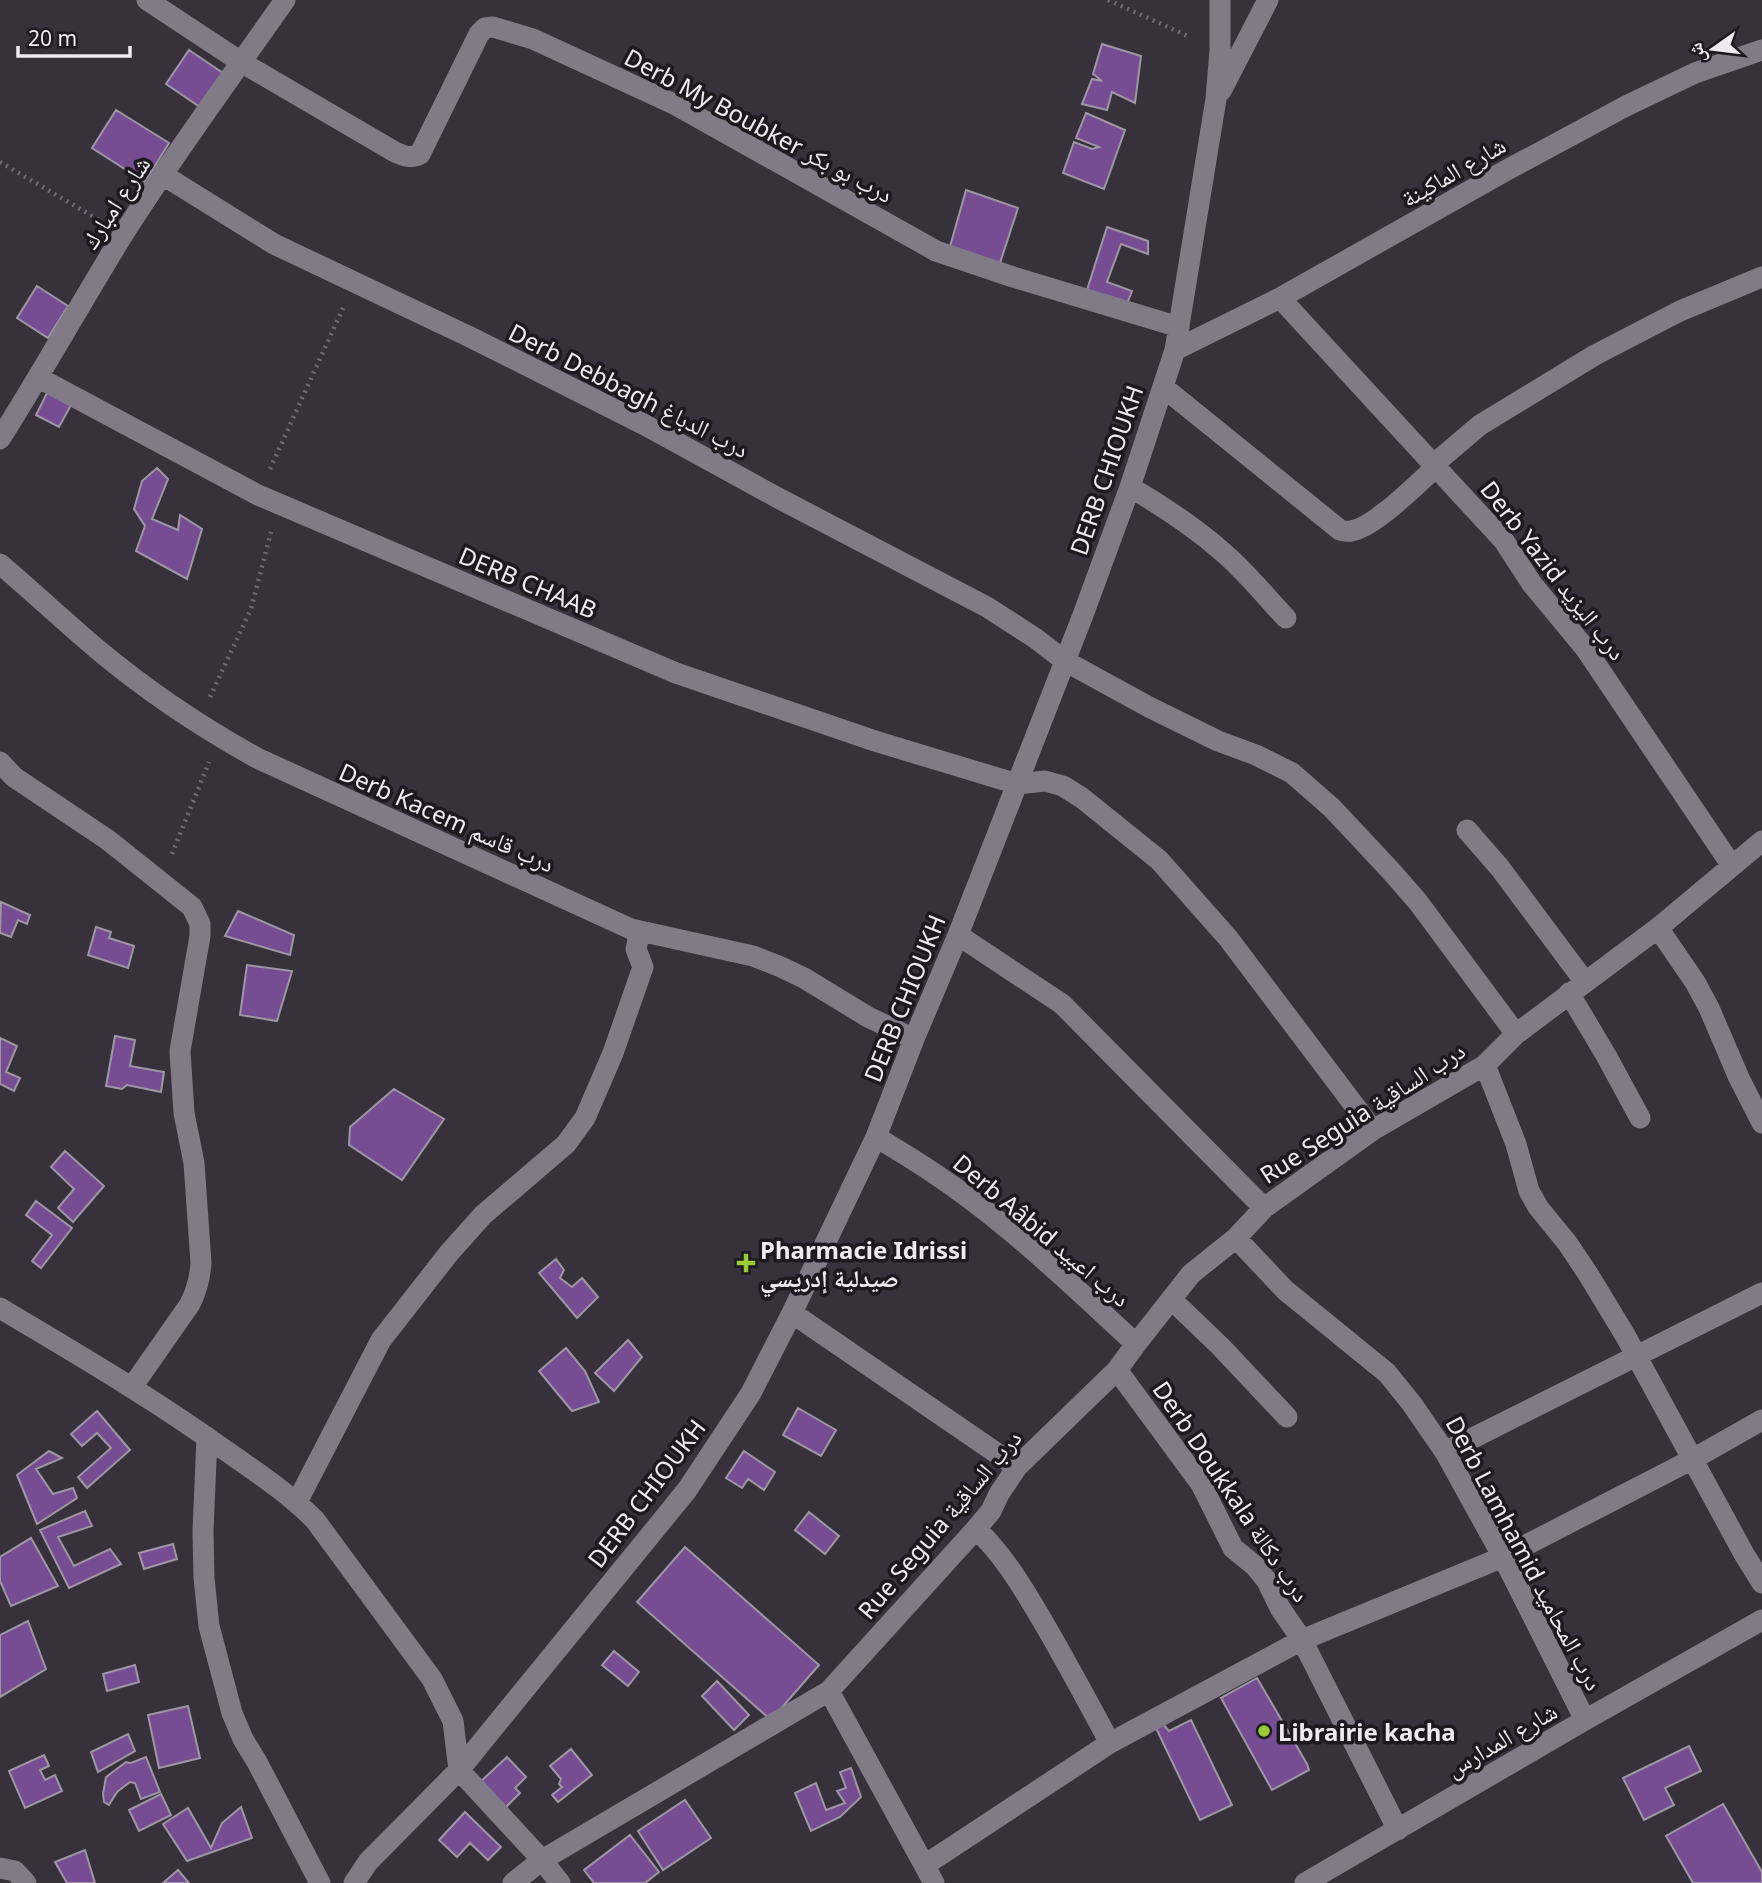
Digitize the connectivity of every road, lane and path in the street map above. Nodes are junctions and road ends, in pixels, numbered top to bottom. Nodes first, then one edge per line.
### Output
1 (147, 0) edge
2 (285, 0) edge
3 (1108, 0) edge
4 (1220, 0) edge
5 (1268, 0) edge
6 (1220, 50) junction
7 (1762, 50) edge
8 (241, 62) junction
9 (1216, 99) junction
10 (0, 162) edge
11 (163, 175) junction
12 (124, 234) junction
13 (1762, 277) edge
14 (354, 283) junction
15 (1280, 298) junction
16 (1179, 327) junction
17 (1175, 350) junction
18 (38, 378) junction
19 (1163, 387) junction
20 (0, 439) edge
21 (1436, 465) junction
22 (1130, 487) junction
23 (258, 495) junction
24 (279, 504) junction
25 (0, 564) edge
26 (1286, 618) dead end
27 (1065, 661) junction
28 (198, 723) junction
29 (219, 737) junction
30 (0, 762) edge
31 (1017, 785) junction
32 (1467, 830) dead end
33 (1762, 841) edge
34 (1732, 866) junction
35 (161, 881) junction
36 (1658, 928) junction
37 (640, 931) junction
38 (958, 935) junction
39 (1577, 988) junction
40 (1516, 1034) junction
41 (914, 1039) junction
42 (1485, 1065) junction
43 (1640, 1118) dead end
44 (1762, 1123) edge
45 (1373, 1130) junction
46 (876, 1137) junction
47 (1264, 1208) junction
48 (1236, 1238) junction
49 (1762, 1293) edge
50 (1171, 1299) junction
51 (0, 1308) edge
52 (792, 1313) junction
53 (1136, 1344) junction
54 (1637, 1356) junction
55 (1118, 1370) junction
56 (132, 1387) junction
57 (1287, 1417) dead end
58 (1762, 1420) edge
59 (208, 1437) junction
60 (1445, 1452) junction
61 (1693, 1458) junction
62 (1017, 1467) junction
63 (297, 1502) junction
64 (976, 1529) junction
65 (1503, 1557) junction
66 (1762, 1583) edge
67 (1762, 1620) edge
68 (1302, 1640) junction
69 (829, 1691) junction
70 (1585, 1720) junction
71 (1110, 1744) junction
72 (459, 1770) junction
73 (1398, 1830) junction
74 (542, 1860) junction
75 (0, 1868) edge
76 (930, 1874) edge
77 (26, 1883) edge
78 (320, 1883) edge
79 (354, 1883) edge
80 (513, 1883) edge
81 (560, 1883) edge
82 (1305, 1883) edge

1 - 8 street
2 - 8 street, شارع امبارك
3 - 6 path
4 - 6 street, DERB CHIOUKH
5 - 9 street
6 - 9 street, DERB CHIOUKH
7 - 15 street, شارع الماكينة
8 - 11 street, شارع امبارك
8 - 16 street, Derb My Boubker درب بو بكر
9 - 16 street, DERB CHIOUKH
10 - 12 path
11 - 12 street, شارع امبارك
11 - 14 street, Derb Debbagh درب الدباغ
12 - 18 street, شارع امبارك
13 - 21 street
14 - 23 path
14 - 27 street, Derb Debbagh درب الدباغ
15 - 17 street, شارع الماكينة
15 - 21 street, Derb Yazid درب اليزيد
16 - 17 street, DERB CHIOUKH
17 - 19 street, DERB CHIOUKH
18 - 20 street, شارع امبارك
18 - 23 street, DERB CHAAB
19 - 21 street
19 - 22 street, DERB CHIOUKH
21 - 34 street, Derb Yazid درب اليزيد
22 - 26 street
22 - 27 street, DERB CHIOUKH
23 - 24 street, DERB CHAAB
24 - 28 path
24 - 31 street, DERB CHAAB
25 - 28 street, Derb Kacem درب قاسم
27 - 31 street, DERB CHIOUKH
27 - 40 street, Derb Debbagh درب الدباغ
28 - 29 street, Derb Kacem درب قاسم
29 - 35 path
29 - 37 street, Derb Kacem درب قاسم
30 - 35 street
31 - 38 street, DERB CHIOUKH
31 - 45 street
32 - 39 street
33 - 34 street, Rue Seguia درب الساقية
34 - 36 street, Rue Seguia درب الساقية
35 - 56 street
36 - 39 street, Rue Seguia درب الساقية
36 - 44 street
37 - 41 street, Derb Kacem درب قاسم
37 - 63 street
38 - 41 street, DERB CHIOUKH
38 - 47 street
39 - 40 street, Rue Seguia درب الساقية
39 - 43 street
40 - 42 street, Rue Seguia درب الساقية
41 - 46 street, DERB CHIOUKH
42 - 45 street, Rue Seguia درب الساقية
42 - 54 street
45 - 47 street, Rue Seguia درب الساقية
46 - 52 street, DERB CHIOUKH
46 - 53 street, Derb Aâbid درب اعبيد
47 - 48 street, Rue Seguia درب الساقية
48 - 50 street, Rue Seguia درب الساقية
48 - 60 street, Derb Lamhamid درب المحاميد
49 - 54 street
50 - 53 street, Rue Seguia درب الساقية
50 - 57 street
51 - 56 street
52 - 62 street
52 - 72 street, DERB CHIOUKH
53 - 55 street, Rue Seguia درب الساقية
54 - 60 street
54 - 61 street
55 - 62 street, Rue Seguia درب الساقية
55 - 68 street, Derb Doukkala درب دكالة
56 - 59 street
58 - 61 street
59 - 63 street
59 - 78 street
60 - 65 street, Derb Lamhamid درب المحاميد
61 - 65 street
61 - 66 street
62 - 64 street, Rue Seguia درب الساقية
63 - 72 street
64 - 69 street, Rue Seguia درب الساقية
64 - 71 street
65 - 68 street
65 - 70 street, Derb Lamhamid درب المحاميد
67 - 70 street, شارع المدارس
68 - 71 street
68 - 73 street, Derb Doukkala درب دكالة
69 - 74 street, Rue Seguia درب الساقية
69 - 76 street
70 - 73 street, شارع المدارس
71 - 76 street
72 - 74 street
72 - 79 street, DERB CHIOUKH
73 - 82 street, شارع المدارس
74 - 80 street, Rue Seguia درب الساقية
74 - 81 street
75 - 77 street

